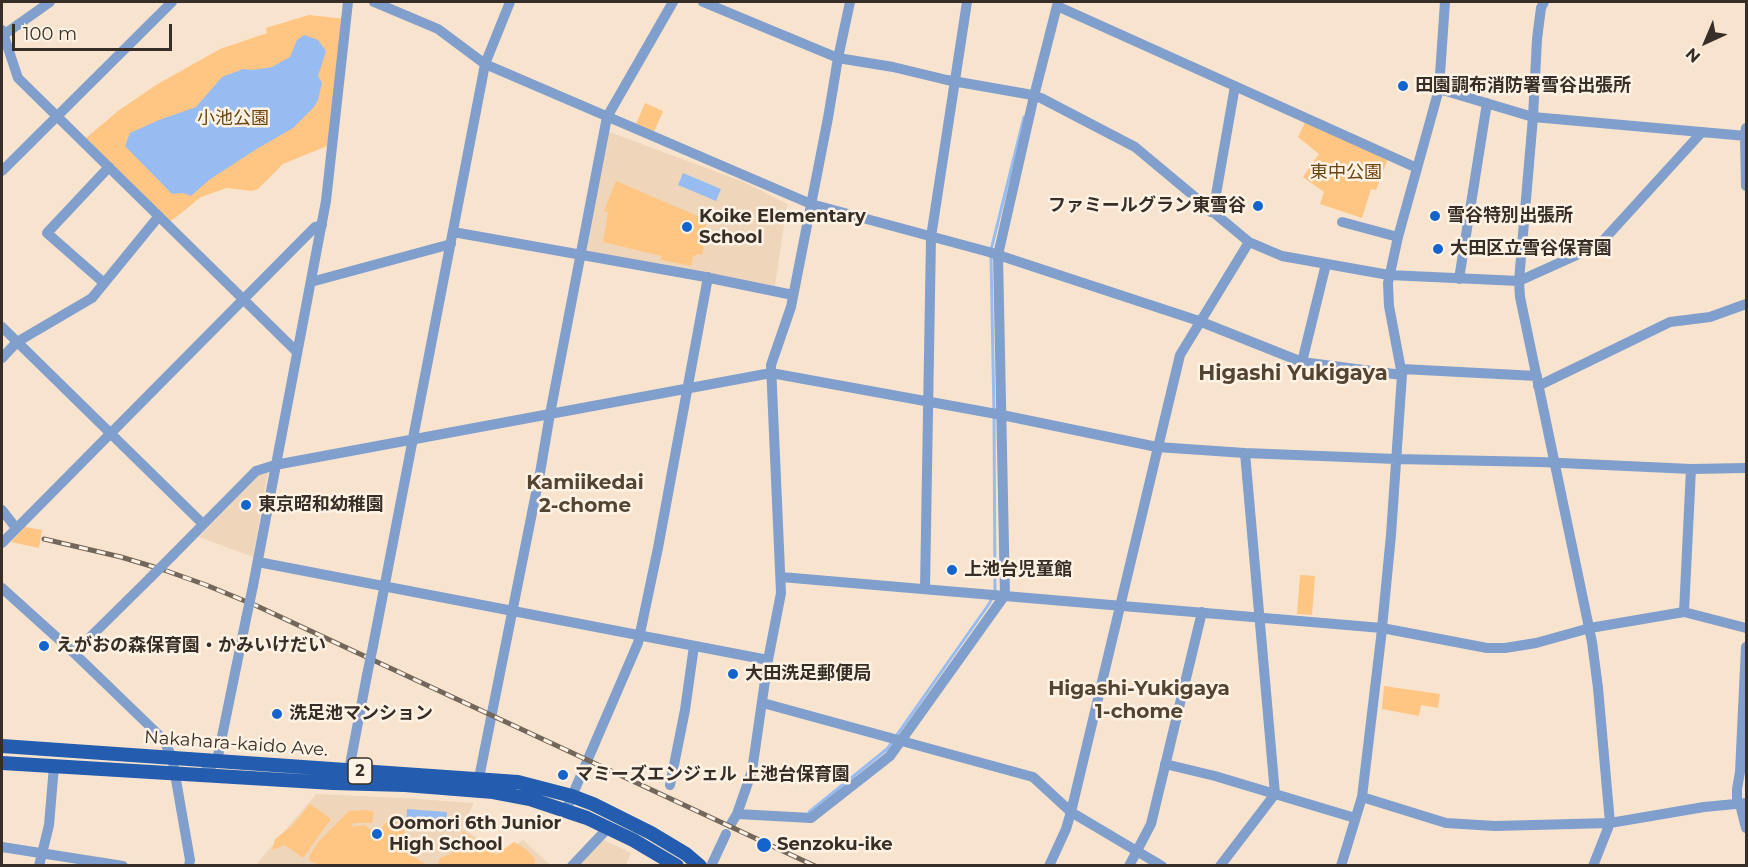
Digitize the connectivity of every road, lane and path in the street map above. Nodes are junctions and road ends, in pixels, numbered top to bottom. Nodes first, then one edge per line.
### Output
1 (50, 2) edge
2 (172, 2) edge
3 (348, 2) edge
4 (374, 2) edge
5 (510, 2) edge
6 (673, 2) edge
7 (703, 2) edge
8 (850, 2) edge
9 (967, 2) edge
10 (1445, 2) edge
11 (1544, 2) edge
12 (1058, 4) edge
13 (2, 34) edge
14 (838, 58) junction
15 (485, 64) junction
16 (954, 81) junction
17 (1235, 86) junction
18 (1439, 89) junction
19 (1031, 96) junction
20 (1487, 104) junction
21 (57, 116) junction
22 (607, 117) junction
23 (1533, 117) junction
24 (1702, 132) junction
25 (1746, 133) edge
26 (109, 167) junction
27 (1417, 168) junction
28 (2, 171) edge
29 (1746, 186) edge
30 (811, 204) junction
31 (1211, 212) junction
32 (159, 216) junction
33 (1342, 222) dead end
34 (322, 225) junction
35 (453, 231) junction
36 (932, 237) junction
37 (1398, 237) junction
38 (1250, 242) junction
39 (451, 244) junction
40 (994, 254) junction
41 (580, 255) junction
42 (1326, 264) junction
43 (1389, 275) junction
44 (708, 277) junction
45 (1459, 279) junction
46 (1519, 281) junction
47 (311, 282) junction
48 (104, 283) junction
49 (793, 295) junction
50 (243, 299) junction
51 (1746, 304) edge
52 (1199, 321) junction
53 (2, 327) edge
54 (17, 342) junction
55 (297, 352) junction
56 (2, 357) edge
57 (1302, 362) junction
58 (1402, 372) junction
59 (771, 373) junction
60 (1538, 381) junction
61 (688, 388) junction
62 (929, 401) junction
63 (550, 414) junction
64 (1002, 415) junction
65 (110, 432) junction
66 (413, 440) junction
67 (1157, 447) junction
68 (1245, 453) junction
69 (1396, 459) junction
70 (1555, 463) junction
71 (275, 465) junction
72 (1746, 468) edge
73 (1691, 469) junction
74 (2, 510) edge
75 (203, 524) junction
76 (16, 528) junction
77 (2, 543) edge
78 (258, 562) junction
79 (781, 577) junction
80 (384, 586) junction
81 (2, 588) edge
82 (925, 589) junction
83 (1005, 595) junction
84 (1121, 605) junction
85 (513, 611) junction
86 (1202, 612) junction
87 (1684, 612) junction
88 (1259, 617) junction
89 (1382, 628) junction
90 (1590, 628) junction
91 (1746, 628) edge
92 (640, 636) junction
93 (694, 646) junction
94 (1746, 647) edge
95 (74, 653) junction
96 (768, 660) junction
97 (763, 704) junction
98 (900, 742) junction
99 (2, 746) edge
100 (172, 757) junction
101 (217, 761) junction
102 (2, 763) edge
103 (1165, 764) junction
104 (54, 766) junction
105 (349, 770) junction
106 (174, 773) junction
107 (196, 774) junction
108 (479, 778) junction
109 (670, 785) dead end
110 (1275, 794) junction
111 (572, 796) junction
112 (1362, 797) junction
113 (1741, 804) edge
114 (566, 810) junction
115 (1071, 812) junction
116 (737, 814) junction
117 (1355, 818) junction
118 (1610, 823) junction
119 (608, 828) junction
120 (1746, 828) edge
121 (2, 847) edge
122 (1137, 851) junction
123 (43, 853) junction
124 (39, 866) edge
125 (123, 866) edge
126 (189, 866) edge
127 (572, 866) edge
128 (678, 866) edge
129 (700, 866) edge
130 (711, 866) edge
131 (1049, 866) edge
132 (1129, 866) edge
133 (1162, 866) edge
134 (1220, 866) edge
135 (1341, 866) edge
136 (1593, 866) edge

1 - 13 street
2 - 21 street
3 - 34 street
4 - 15 street
5 - 15 street
6 - 22 street
7 - 14 street
8 - 14 street
9 - 16 street
10 - 18 street
11 - 23 street
12 - 17 street
12 - 19 street
13 - 21 street
14 - 16 street
14 - 30 street
15 - 22 street
15 - 35 street
16 - 19 street
16 - 36 street
17 - 27 street
17 - 31 street
18 - 20 street
18 - 27 street
19 - 31 street
19 - 40 street
20 - 23 street
20 - 45 street
21 - 26 street
21 - 28 street
22 - 30 street
22 - 41 street
23 - 24 street
23 - 46 street
24 - 25 street
24 - 46 street
25 - 29 street
26 - 32 street
26 - 48 street
27 - 37 street
30 - 36 street
30 - 49 street
31 - 38 street
32 - 48 street
32 - 50 street
33 - 37 street
34 - 47 street
34 - 50 street
35 - 39 street
35 - 41 street
36 - 40 street
36 - 62 street
37 - 43 street
38 - 42 street
38 - 52 street
39 - 47 street
39 - 66 street
40 - 52 street
40 - 64 street
41 - 44 street
41 - 63 street
42 - 43 street
42 - 57 street
43 - 45 street
43 - 58 street
44 - 49 street
44 - 61 street
45 - 46 street
46 - 60 street
47 - 55 street
48 - 54 street
49 - 59 street
50 - 55 street
50 - 65 street
51 - 60 street
52 - 57 street
52 - 67 street
53 - 54 street
54 - 56 street
54 - 65 street
55 - 71 street
57 - 58 street
58 - 60 street
58 - 69 street
59 - 61 street
59 - 62 street
59 - 79 street
60 - 70 street
61 - 63 street
61 - 92 street
62 - 64 street
62 - 82 street
63 - 66 street
63 - 85 street
64 - 67 street
64 - 83 street
65 - 75 street
65 - 76 street
66 - 71 street
66 - 80 street
67 - 68 street
67 - 84 street
68 - 69 street
68 - 88 street
69 - 70 street
69 - 89 street
70 - 73 street
70 - 90 street
71 - 75 street
71 - 78 street
72 - 73 street
73 - 87 street
74 - 76 street
75 - 95 street, bridge
76 - 77 street
78 - 80 street
78 - 101 street, bridge
79 - 82 street
79 - 96 street
80 - 85 street
80 - 105 street, bridge
81 - 95 street
82 - 83 street
83 - 84 street
83 - 98 street
84 - 86 street
84 - 115 street
85 - 92 street
85 - 108 street
86 - 88 street
86 - 103 street
87 - 90 street
87 - 91 street
88 - 89 street
88 - 110 street
89 - 90 street
89 - 112 street
90 - 118 street
92 - 93 street
92 - 111 street
93 - 96 street
93 - 109 street
94 - 113 street
95 - 100 street
96 - 97 street
97 - 98 street
97 - 116 street
98 - 115 street
98 - 116 street
99 - 100 main road, Nakahara-kaido Ave. / 2
100 - 101 main road, Nakahara-kaido Ave. / 2
100 - 106 street
101 - 105 main road, Nakahara-kaido Ave. / 2
101 - 107 street
102 - 104 main road, Nakahara-kaido Ave. / 2
103 - 110 street
103 - 122 street
104 - 106 main road, Nakahara-kaido Ave. / 2
104 - 123 street
105 - 108 main road, Nakahara-kaido Ave. / 2
106 - 107 main road, Nakahara-kaido Ave. / 2
106 - 126 street
107 - 114 main road, Nakahara-kaido Ave. / 2
108 - 111 main road, Nakahara-kaido Ave. / 2
110 - 117 street
110 - 134 street
111 - 114 street
111 - 129 main road, Nakahara-kaido Ave. / 2
112 - 117 street
112 - 118 street
113 - 118 street
113 - 120 street
114 - 119 main road, Nakahara-kaido Ave. / 2
115 - 122 street
115 - 131 street
116 - 130 street
117 - 135 street
118 - 136 street
119 - 127 street
119 - 128 main road, Nakahara-kaido Ave. / 2
121 - 123 street
122 - 132 street
122 - 133 street
123 - 124 street
123 - 125 street

